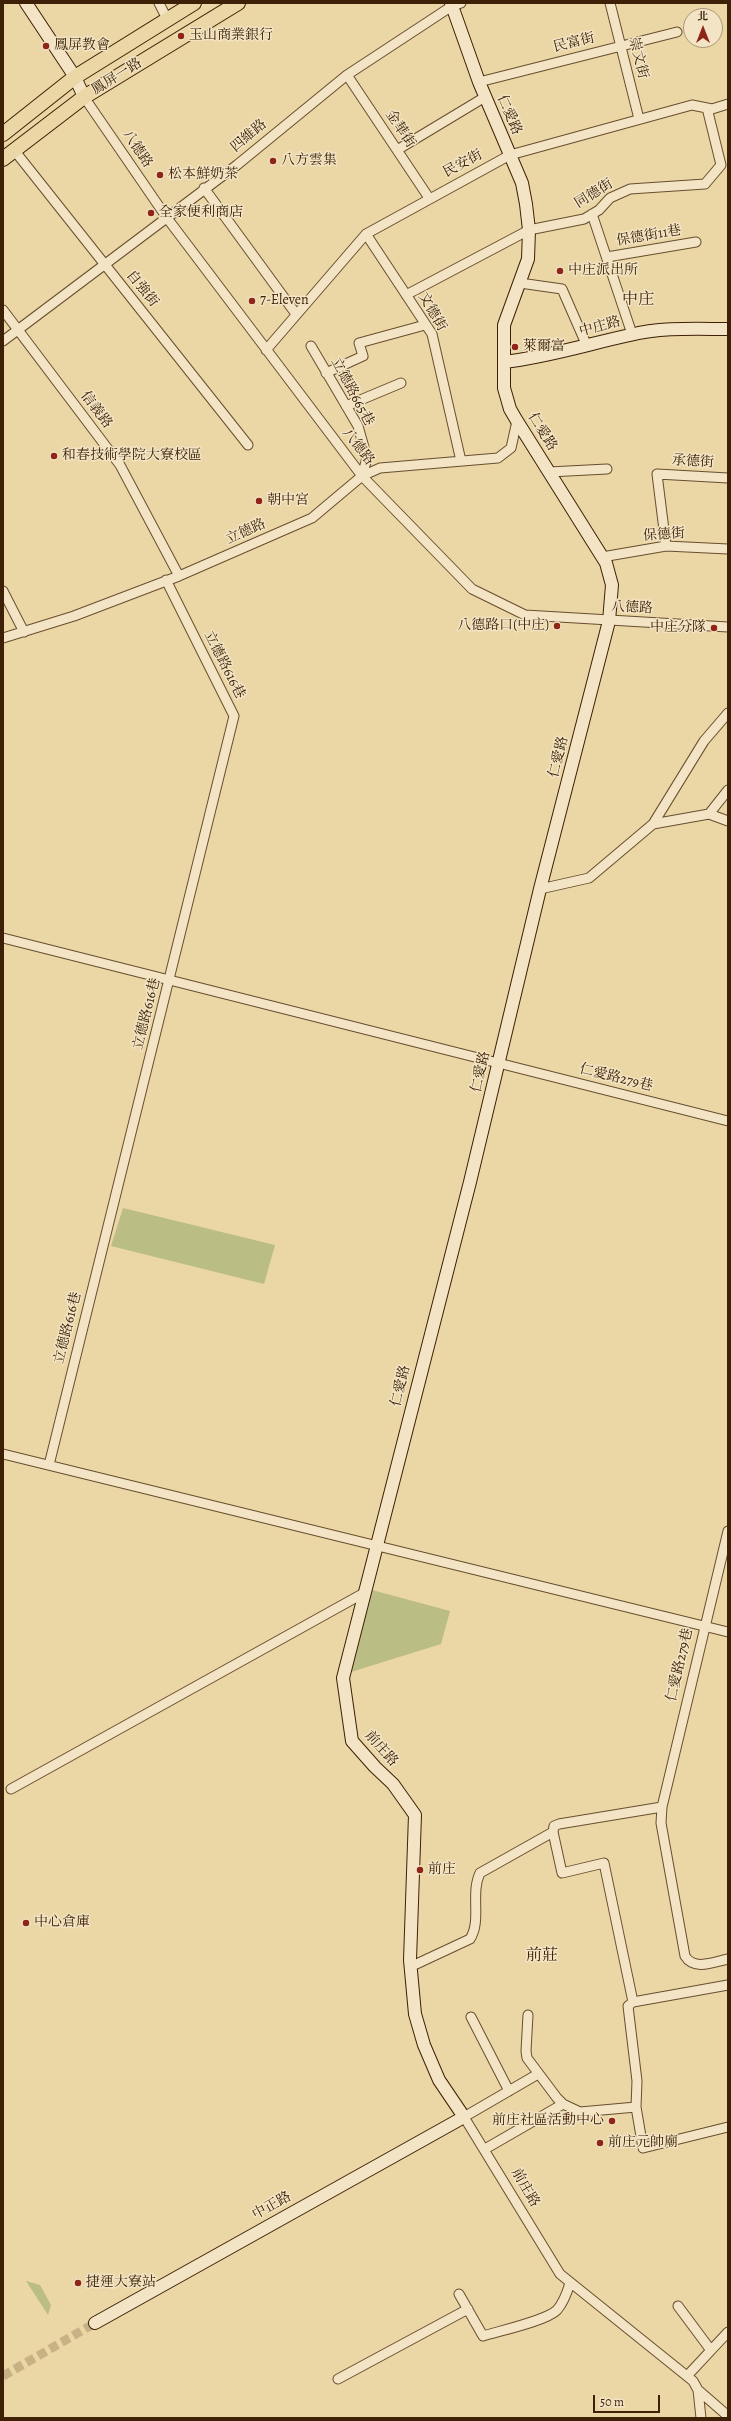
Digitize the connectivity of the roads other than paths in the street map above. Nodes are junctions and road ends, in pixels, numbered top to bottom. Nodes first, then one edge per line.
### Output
1 (26, 3) edge
2 (159, 3) edge
3 (194, 3) edge
4 (238, 3) edge
5 (610, 3) edge
6 (454, 4) edge
7 (167, 19) junction
8 (677, 32) dead end
9 (621, 46) junction
10 (347, 75) junction
11 (74, 77) junction
12 (479, 82) junction
13 (84, 97) junction
14 (485, 97) junction
15 (728, 104) edge
16 (707, 108) junction
17 (639, 119) junction
18 (3, 134) edge
19 (14, 150) junction
20 (397, 150) junction
21 (510, 155) junction
22 (3, 159) edge
23 (204, 188) junction
24 (429, 198) junction
25 (592, 214) junction
26 (167, 218) junction
27 (529, 230) junction
28 (366, 234) junction
29 (696, 242) dead end
30 (607, 257) junction
31 (104, 264) junction
32 (520, 283) junction
33 (406, 295) junction
34 (3, 310) edge
35 (296, 314) junction
36 (425, 325) junction
37 (728, 329) edge
38 (18, 331) junction
39 (632, 334) junction
40 (3, 342) edge
41 (311, 346) dead end
42 (587, 346) junction
43 (266, 350) junction
44 (504, 362) junction
45 (326, 373) junction
46 (401, 383) dead end
47 (346, 406) junction
48 (517, 422) junction
49 (248, 445) dead end
50 (461, 461) junction
51 (607, 469) dead end
52 (549, 472) junction
53 (362, 476) junction
54 (728, 478) edge
55 (666, 546) junction
56 (728, 549) edge
57 (602, 557) junction
58 (180, 576) junction
59 (166, 580) junction
60 (3, 590) edge
61 (609, 621) junction
62 (728, 627) edge
63 (24, 632) junction
64 (3, 638) edge
65 (728, 713) edge
66 (728, 790) edge
67 (709, 814) junction
68 (728, 821) edge
69 (654, 824) junction
70 (540, 889) junction
71 (3, 938) edge
72 (170, 980) junction
73 (498, 1062) junction
74 (728, 1121) edge
75 (3, 1454) edge
76 (49, 1465) junction
77 (728, 1531) edge
78 (376, 1546) junction
79 (364, 1593) junction
80 (704, 1626) junction
81 (728, 1632) edge
82 (11, 1789) dead end
83 (662, 1807) junction
84 (553, 1832) junction
85 (728, 1959) edge
86 (410, 1967) junction
87 (728, 1985) edge
88 (633, 2002) junction
89 (528, 2015) dead end
90 (472, 2017) dead end
91 (538, 2074) junction
92 (509, 2091) junction
93 (563, 2104) junction
94 (636, 2107) junction
95 (464, 2117) junction
96 (728, 2127) edge
97 (485, 2149) junction
98 (570, 2283) junction
99 (459, 2294) dead end
100 (678, 2306) dead end
101 (468, 2309) junction
102 (95, 2323) tunnel mouth
103 (728, 2332) edge
104 (710, 2349) junction
105 (687, 2376) junction
106 (338, 2379) dead end
107 (698, 2390) junction
108 (728, 2416) edge
109 (701, 2418) edge

1 - 11 street
2 - 7 street
3 - 7 main road, 鳳屏一路
4 - 13 main road, 鳳屏一路
5 - 9 street, 崇文街
6 - 10 street, 四維路
6 - 12 street, 仁愛路
7 - 11 main road, 鳳屏一路
8 - 9 street, 民富街
9 - 12 street, 民富街
9 - 17 street, 崇文街
10 - 20 street, 金華街
10 - 23 street, 四維路
11 - 13 street
11 - 18 main road, 鳳屏一路
12 - 14 street, 仁愛路
13 - 19 main road, 鳳屏一路
13 - 26 street, 八德路
14 - 20 street
14 - 21 street, 仁愛路
15 - 16 street, 民安街
16 - 17 street, 民安街
16 - 25 street, 同德街
17 - 21 street, 民安街
19 - 22 main road, 鳳屏一路
19 - 31 street, 自強街
20 - 24 street, 金華街
21 - 24 street, 民安街
21 - 27 street, 仁愛路
23 - 26 street, 四維路
23 - 35 street
24 - 28 street, 民安街
25 - 27 street, 同德街
25 - 30 street
26 - 31 street, 四維路
26 - 43 street, 八德路
27 - 32 street, 仁愛路
27 - 33 street, 同德街
28 - 33 street, 文德街
28 - 35 street, 民安街
29 - 30 street, 保德街11巷
30 - 39 street
31 - 38 street, 四維路
31 - 49 street, 自強街
32 - 42 street
32 - 44 street, 仁愛路
33 - 36 street, 文德街
34 - 38 street, 信義路
35 - 43 street, 民安街
36 - 45 street
36 - 50 street, 文德街
37 - 39 street, 中庄路
38 - 40 street, 四維路
38 - 58 street, 信義路
39 - 42 street, 中庄路
41 - 45 street, 立德路665巷
42 - 44 street, 中庄路
43 - 53 street, 八德路
44 - 48 street, 仁愛路
45 - 47 street, 立德路665巷
46 - 47 street
47 - 53 street, 立德路665巷
48 - 50 street, 立德路
48 - 52 street, 仁愛路
50 - 53 street, 立德路
51 - 52 street
52 - 57 street, 仁愛路
53 - 58 street, 立德路
53 - 61 street, 八德路
54 - 55 street, 承德街
55 - 56 street, 保德街
55 - 57 street, 保德街
57 - 61 street, 仁愛路
58 - 59 street, 立德路
59 - 63 street, 立德路
59 - 72 street, 立德路616巷
60 - 63 street
61 - 62 street, 八德路
61 - 70 street, 仁愛路
63 - 64 street, 立德路
65 - 69 street
66 - 67 street
67 - 68 street
67 - 69 street
69 - 70 street
70 - 73 street, 仁愛路
71 - 72 street, 仁愛路279巷
72 - 73 street, 仁愛路279巷
72 - 76 street, 立德路616巷
73 - 74 street, 仁愛路279巷
73 - 78 street, 仁愛路
75 - 76 street
76 - 78 street
77 - 80 street, 仁愛路279巷
78 - 79 street, 前庄路
78 - 80 street
79 - 82 street
79 - 86 street, 前庄路
80 - 81 street
80 - 83 street, 仁愛路279巷
83 - 84 street
83 - 85 street, 仁愛路279巷
84 - 86 street
84 - 88 street
86 - 95 street, 前庄路
87 - 88 street
88 - 94 street
89 - 91 street
90 - 92 street
91 - 92 street
91 - 93 street
92 - 95 street
93 - 94 street
93 - 97 street
94 - 96 street
95 - 97 street, 前庄路
95 - 102 street, 中正路
97 - 98 street, 前庄路
98 - 101 street
98 - 105 street, 前庄路
99 - 101 street
100 - 104 street
101 - 106 street
103 - 104 street
104 - 105 street
105 - 107 street, 前庄路
107 - 108 street, 前庄路
107 - 109 street

